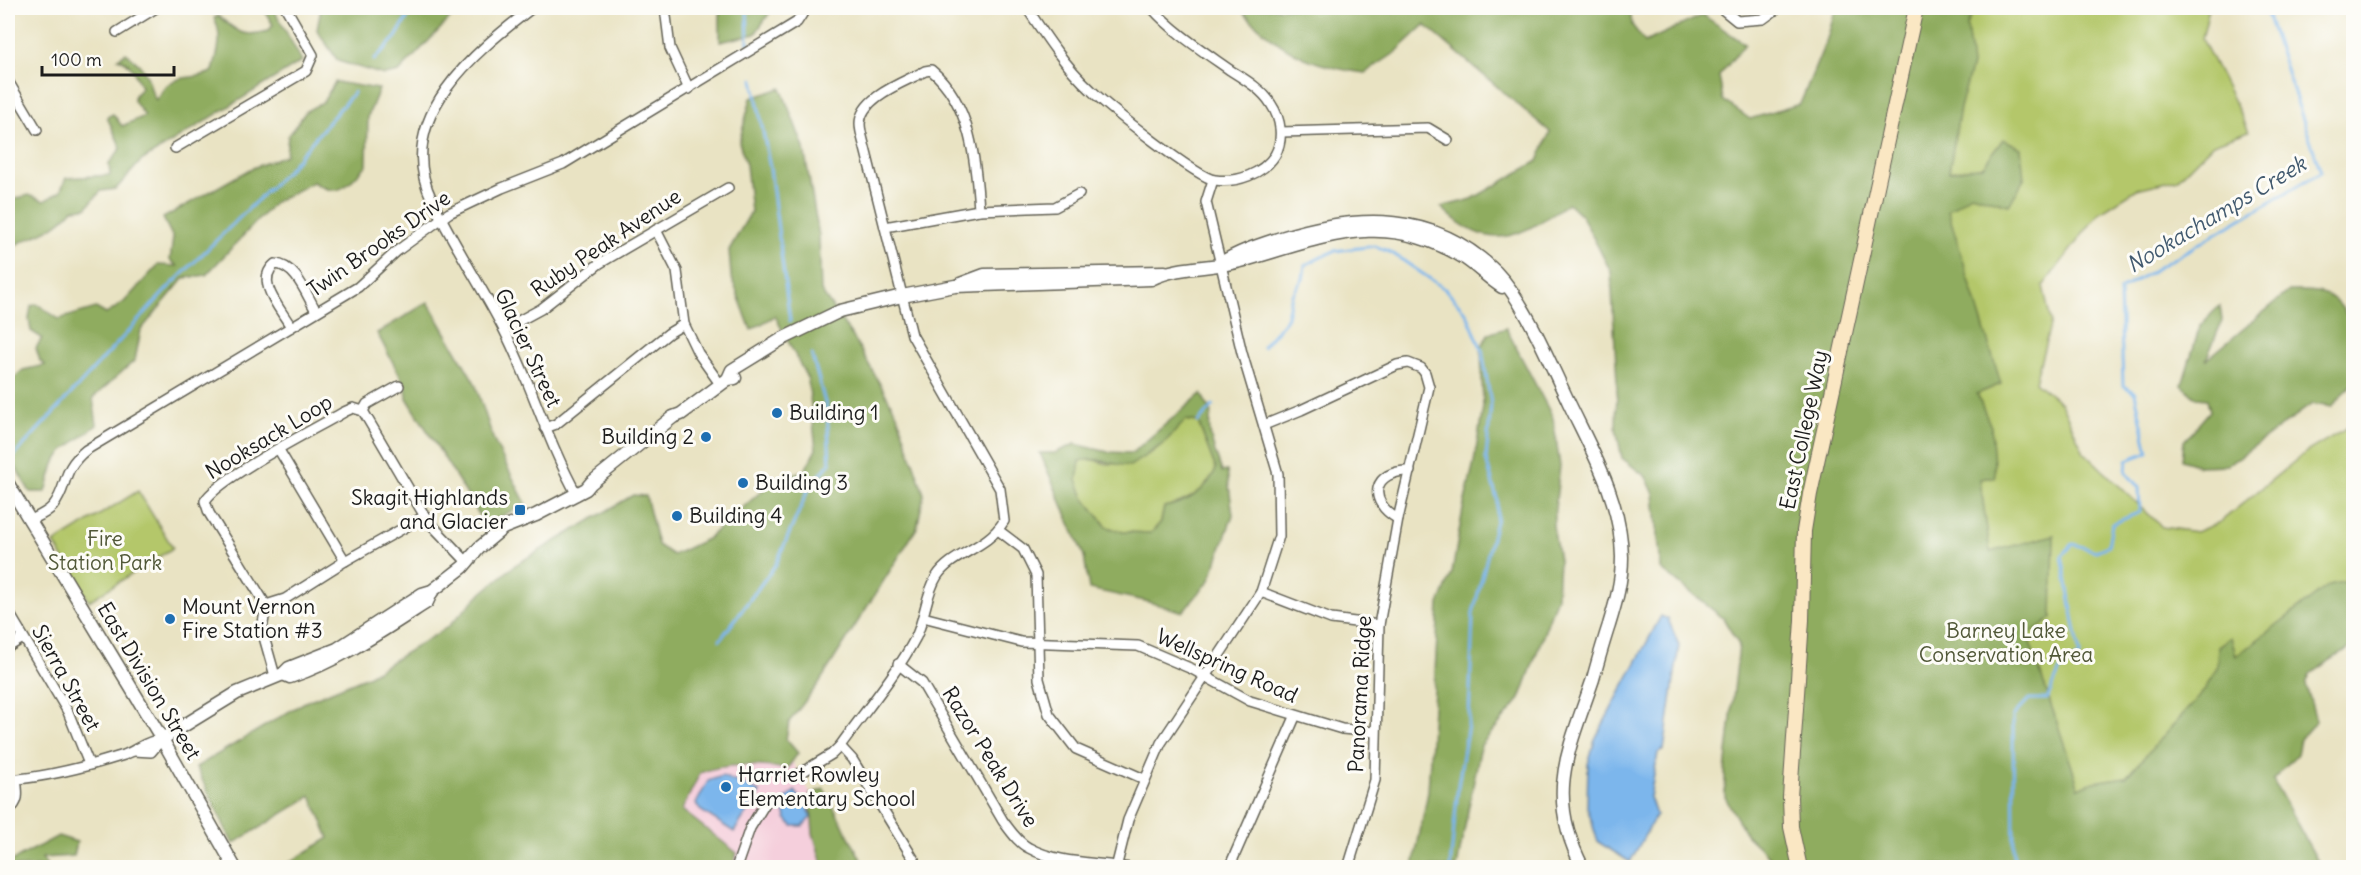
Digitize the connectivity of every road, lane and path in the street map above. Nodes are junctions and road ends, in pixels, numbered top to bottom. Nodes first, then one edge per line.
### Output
1 (156, 8) edge
2 (286, 8) edge
3 (532, 8) edge
4 (665, 8) edge
5 (806, 8) edge
6 (1027, 8) edge
7 (1152, 8) edge
8 (1721, 8) edge
9 (1778, 8) edge
10 (1916, 8) edge
11 (117, 32) dead end
12 (8, 81) edge
13 (689, 89) junction
14 (36, 130) dead end
15 (1281, 132) junction
16 (1448, 140) dead end
17 (175, 148) dead end
18 (1213, 180) junction
19 (728, 188) dead end
20 (1080, 194) dead end
21 (979, 210) junction
22 (443, 218) junction
23 (885, 227) junction
24 (656, 230) junction
25 (1221, 263) junction
26 (902, 296) junction
27 (316, 311) junction
28 (684, 324) junction
29 (291, 327) junction
30 (504, 328) junction
31 (724, 381) junction
32 (399, 386) dead end
33 (363, 411) junction
34 (1264, 425) junction
35 (545, 428) junction
36 (279, 450) junction
37 (1410, 471) junction
38 (8, 484) edge
39 (582, 492) junction
40 (425, 516) junction
41 (1398, 519) junction
42 (29, 521) junction
43 (998, 530) junction
44 (471, 559) junction
45 (345, 561) junction
46 (1261, 592) junction
47 (266, 605) junction
48 (8, 611) edge
49 (923, 617) junction
50 (1379, 625) junction
51 (23, 638) junction
52 (1040, 643) junction
53 (8, 647) edge
54 (898, 664) junction
55 (279, 675) junction
56 (1205, 677) junction
57 (1295, 717) junction
58 (1375, 732) junction
59 (162, 739) junction
60 (840, 746) junction
61 (89, 764) junction
62 (799, 774) dead end
63 (11, 779) edge
64 (1144, 779) junction
65 (766, 802) dead end
66 (8, 810) edge
67 (1116, 866) edge
68 (235, 867) edge
69 (736, 867) edge
70 (919, 867) edge
71 (1130, 867) edge
72 (1229, 867) edge
73 (1348, 867) edge
74 (1583, 867) edge
75 (1800, 867) edge

1 - 11 street
2 - 17 street
3 - 22 street, Glacier Street
4 - 13 street
5 - 13 street, Twin Brooks Drive
6 - 18 street
7 - 15 street
8 - 9 street
10 - 75 main road, East College Way
12 - 14 street
13 - 22 street, Twin Brooks Drive
15 - 16 street
15 - 18 street
18 - 25 street
19 - 24 street, Ruby Peak Avenue
20 - 21 street
21 - 23 street
21 - 23 street
22 - 27 street, Twin Brooks Drive
22 - 30 street, Glacier Street
23 - 26 street
24 - 28 street
24 - 30 street, Ruby Peak Avenue
25 - 26 street
25 - 34 street
25 - 74 street
26 - 31 street
26 - 43 street
27 - 29 street, Twin Brooks Drive
27 - 29 street
28 - 31 street
28 - 35 street
29 - 42 street, Twin Brooks Drive
30 - 35 street, Glacier Street
31 - 39 street
32 - 33 street
33 - 36 street, Nooksack Loop
33 - 40 street, Nooksack Loop
34 - 37 street, Panorama Ridge
34 - 46 street
35 - 39 street, Glacier Street
36 - 45 street
36 - 47 street, Nooksack Loop
37 - 41 street, Panorama Ridge
37 - 41 street
38 - 42 street, East Division Street
39 - 44 street
40 - 44 street, Nooksack Loop
40 - 45 street
41 - 50 street, Panorama Ridge
42 - 59 street, East Division Street
43 - 49 street
43 - 52 street
44 - 55 street
45 - 47 street
46 - 50 street
46 - 56 street
47 - 55 street
48 - 51 street, Sierra Street
49 - 52 street, Wellspring Road
49 - 54 street
50 - 58 street, Panorama Ridge
51 - 53 street
51 - 61 street, Sierra Street
52 - 56 street, Wellspring Road
52 - 64 street
54 - 60 street
54 - 67 street, Razor Peak Drive
55 - 59 street
56 - 57 street, Wellspring Road
56 - 64 street
57 - 58 street, Wellspring Road
57 - 72 street
58 - 73 street, Panorama Ridge
59 - 61 street
59 - 68 street, East Division Street
60 - 62 street
60 - 70 street
61 - 63 street
63 - 66 street
64 - 67 street
65 - 69 street
67 - 71 street, Razor Peak Drive

